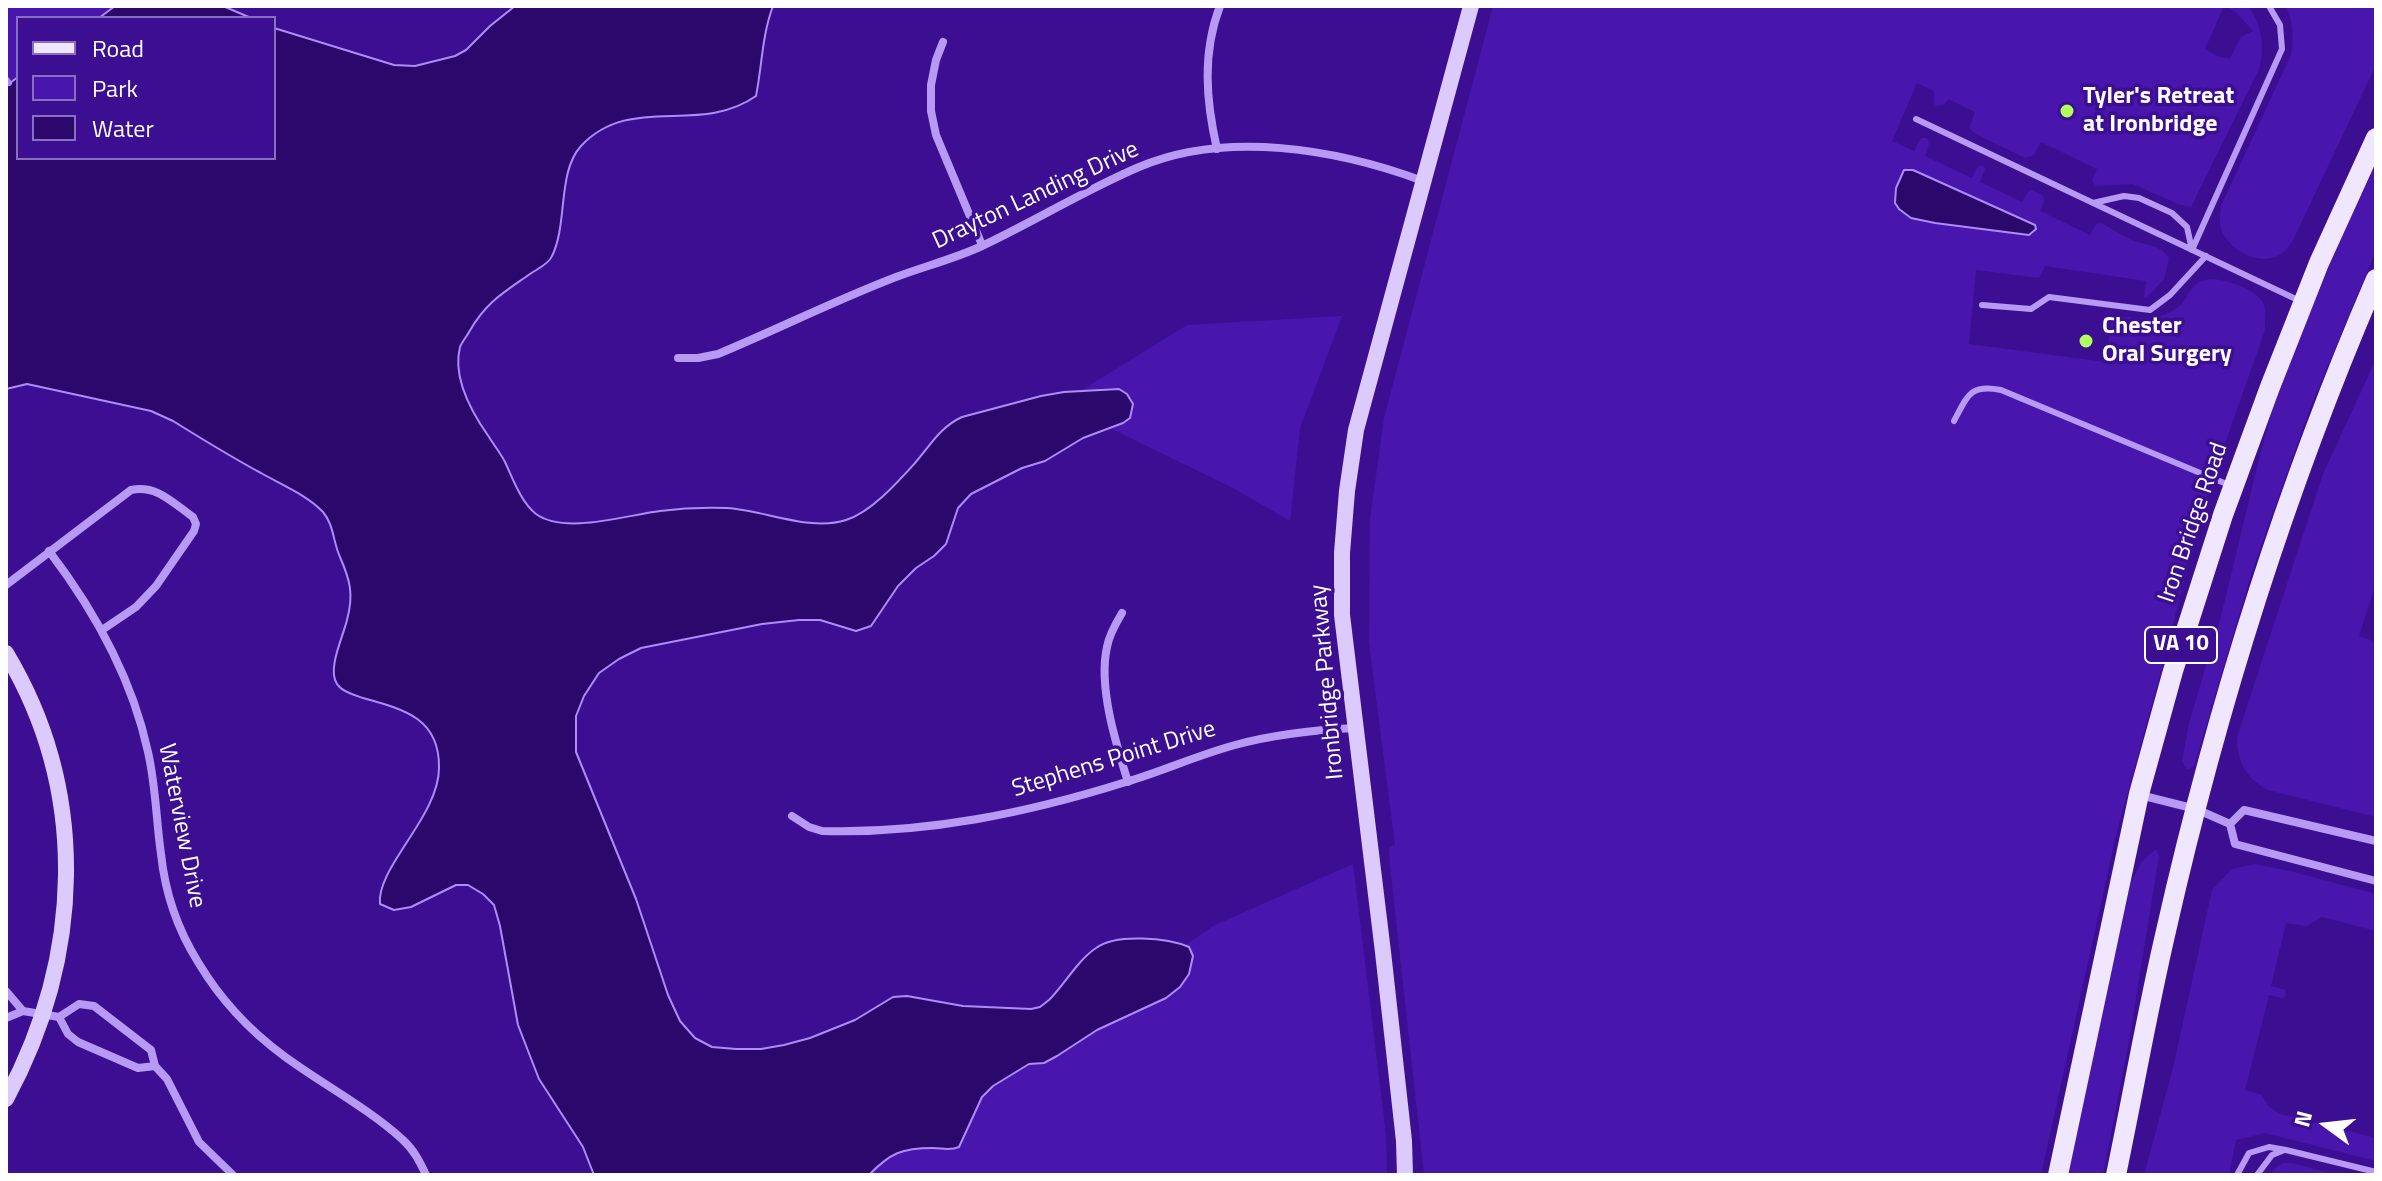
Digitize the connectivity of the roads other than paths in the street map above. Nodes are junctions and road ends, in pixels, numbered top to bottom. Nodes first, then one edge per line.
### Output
1 (1220, 6) edge
2 (1471, 6) edge
3 (2269, 6) edge
4 (943, 42) dead end
5 (1916, 119) dead end
6 (2376, 138) edge
7 (1217, 149) junction
8 (1423, 181) junction
9 (2093, 203) junction
10 (982, 245) junction
11 (2192, 250) junction
12 (2206, 256) junction
13 (2376, 279) edge
14 (2304, 303) junction
15 (1982, 305) dead end
16 (678, 358) dead end
17 (1954, 421) dead end
18 (2233, 487) junction
19 (49, 551) junction
20 (6, 585) edge
21 (1122, 613) dead end
22 (102, 630) junction
23 (6, 653) edge
24 (1355, 728) junction
25 (1128, 782) junction
26 (2139, 794) junction
27 (2196, 809) junction
28 (792, 816) dead end
29 (2230, 824) junction
30 (2376, 841) edge
31 (2376, 881) edge
32 (6, 991) edge
33 (23, 1011) junction
34 (51, 1016) junction
35 (6, 1018) edge
36 (155, 1066) junction
37 (6, 1099) edge
38 (2286, 1150) junction
39 (2352, 1166) junction
40 (2376, 1172) edge
41 (233, 1175) edge
42 (426, 1175) edge
43 (1405, 1175) edge
44 (2058, 1175) edge
45 (2116, 1175) edge
46 (2237, 1175) edge
47 (2257, 1175) edge
48 (2351, 1175) edge

1 - 7 street
2 - 8 street, Ironbridge Parkway
3 - 11 lane
4 - 10 street
5 - 9 lane
6 - 14 main road, Iron Bridge Road / VA 10
7 - 8 street, Drayton Landing Drive
7 - 10 street, Drayton Landing Drive
8 - 24 street, Ironbridge Parkway
9 - 11 lane
9 - 11 lane
10 - 16 street, Drayton Landing Drive
11 - 12 lane
12 - 14 lane
12 - 15 lane
13 - 27 main road, VA 10
14 - 18 main road, Iron Bridge Road / VA 10
17 - 18 lane
18 - 26 main road, Iron Bridge Road / VA 10
19 - 20 street
19 - 22 street, Waterview Drive
19 - 22 street
21 - 25 street
22 - 42 street, Waterview Drive
23 - 34 street
24 - 25 street, Stephens Point Drive
24 - 43 street, Ironbridge Parkway
25 - 28 street, Stephens Point Drive
26 - 27 street
26 - 44 main road, Iron Bridge Road / VA 10
27 - 29 street
27 - 45 main road, VA 10
29 - 30 street
29 - 31 street
32 - 33 street
33 - 34 street
33 - 35 street
34 - 36 street
34 - 36 street
34 - 37 street
36 - 41 street
38 - 39 lane
38 - 46 lane
38 - 47 lane
39 - 40 lane
39 - 48 lane

